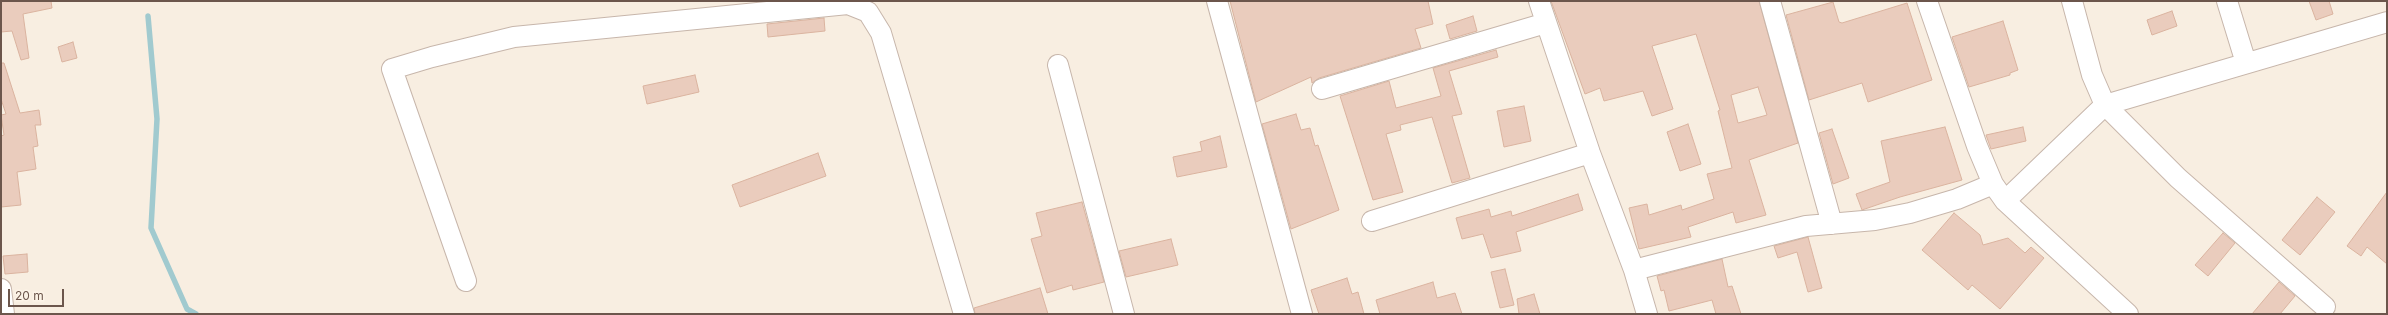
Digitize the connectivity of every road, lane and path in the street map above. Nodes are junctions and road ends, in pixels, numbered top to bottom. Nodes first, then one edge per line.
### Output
1 (1217, 1) edge
2 (1539, 1) edge
3 (1770, 1) edge
4 (1927, 1) edge
5 (2072, 1) edge
6 (2227, 1) edge
7 (1546, 22) junction
8 (2387, 22) edge
9 (2246, 63) junction
10 (1058, 65) dead end
11 (1322, 89) dead end
12 (2105, 105) junction
13 (1590, 154) junction
14 (1993, 184) junction
15 (2005, 201) junction
16 (1372, 221) dead end
17 (1832, 224) junction
18 (1634, 270) junction
19 (466, 281) dead end
20 (1, 289) edge
21 (2325, 307) dead end
22 (4, 314) edge
23 (964, 314) edge
24 (1124, 314) edge
25 (1302, 314) edge
26 (1647, 314) edge
27 (2128, 314) edge

1 - 25 street
2 - 7 street
3 - 17 street
4 - 14 street
5 - 12 street
6 - 9 street
7 - 11 street
7 - 13 street
8 - 9 street
9 - 12 street
10 - 24 street
12 - 15 street
12 - 21 street
13 - 16 street
13 - 18 street
14 - 15 street
14 - 17 street
15 - 27 street
17 - 18 street
18 - 26 street
19 - 23 street
20 - 22 street

